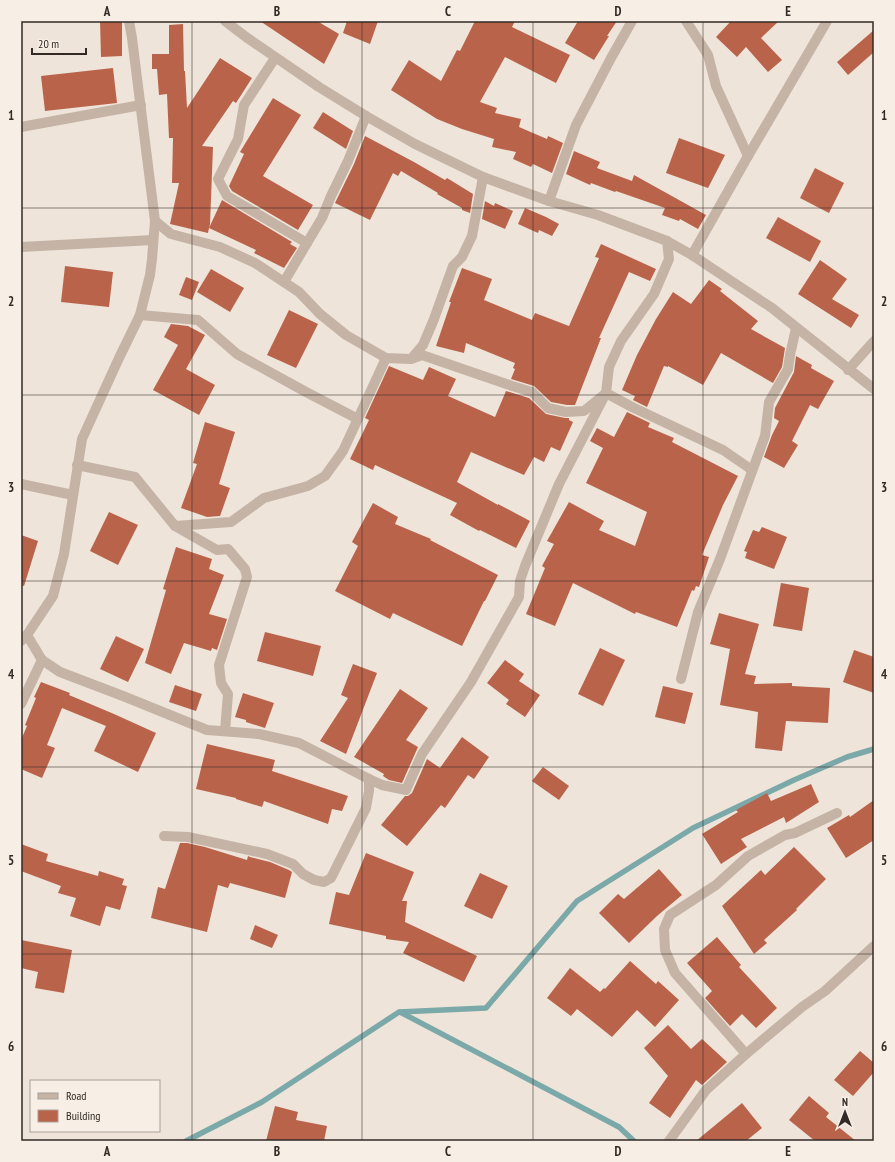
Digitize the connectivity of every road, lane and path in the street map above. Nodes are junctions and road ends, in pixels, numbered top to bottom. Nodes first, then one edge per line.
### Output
1 (129, 21) edge
2 (225, 21) edge
3 (632, 21) edge
4 (686, 21) edge
5 (827, 21) edge
6 (276, 58) junction
7 (141, 105) junction
8 (366, 116) junction
9 (21, 127) edge
10 (748, 156) junction
11 (484, 177) junction
12 (549, 201) junction
13 (155, 222) junction
14 (153, 240) junction
15 (667, 241) junction
16 (307, 243) junction
17 (21, 247) edge
18 (692, 255) junction
19 (284, 282) junction
20 (140, 315) junction
21 (796, 328) junction
22 (874, 342) edge
23 (386, 358) junction
24 (411, 359) junction
25 (848, 370) junction
26 (874, 389) edge
27 (606, 393) junction
28 (358, 419) junction
29 (77, 466) junction
30 (752, 470) junction
31 (21, 484) edge
32 (74, 495) junction
33 (175, 526) junction
34 (24, 638) edge
35 (42, 660) junction
36 (681, 679) dead end
37 (21, 704) edge
38 (225, 731) junction
39 (369, 779) junction
40 (837, 814) dead end
41 (164, 836) dead end
42 (874, 946) edge
43 (746, 1054) junction
44 (669, 1141) edge

1 - 7 street
2 - 6 street
3 - 12 street
4 - 10 street
5 - 10 street
6 - 8 street
6 - 16 street
7 - 9 street
7 - 13 street
8 - 11 street
8 - 16 street
10 - 18 street
11 - 12 street
11 - 24 street
12 - 15 street
13 - 14 street
13 - 19 street
14 - 17 street
14 - 20 street
15 - 18 street
15 - 27 street
16 - 19 street
18 - 21 street
19 - 23 street
20 - 28 street
20 - 29 street
21 - 25 street
21 - 30 street
22 - 25 street
23 - 24 street
23 - 28 street
24 - 27 street
25 - 26 street
27 - 30 street
27 - 39 street
28 - 33 street
29 - 32 street
29 - 33 street
30 - 36 street
31 - 32 street
32 - 34 street
33 - 38 street
34 - 35 street
35 - 37 street
35 - 38 street
38 - 39 street
39 - 41 street
40 - 43 street
42 - 43 street
43 - 44 street

